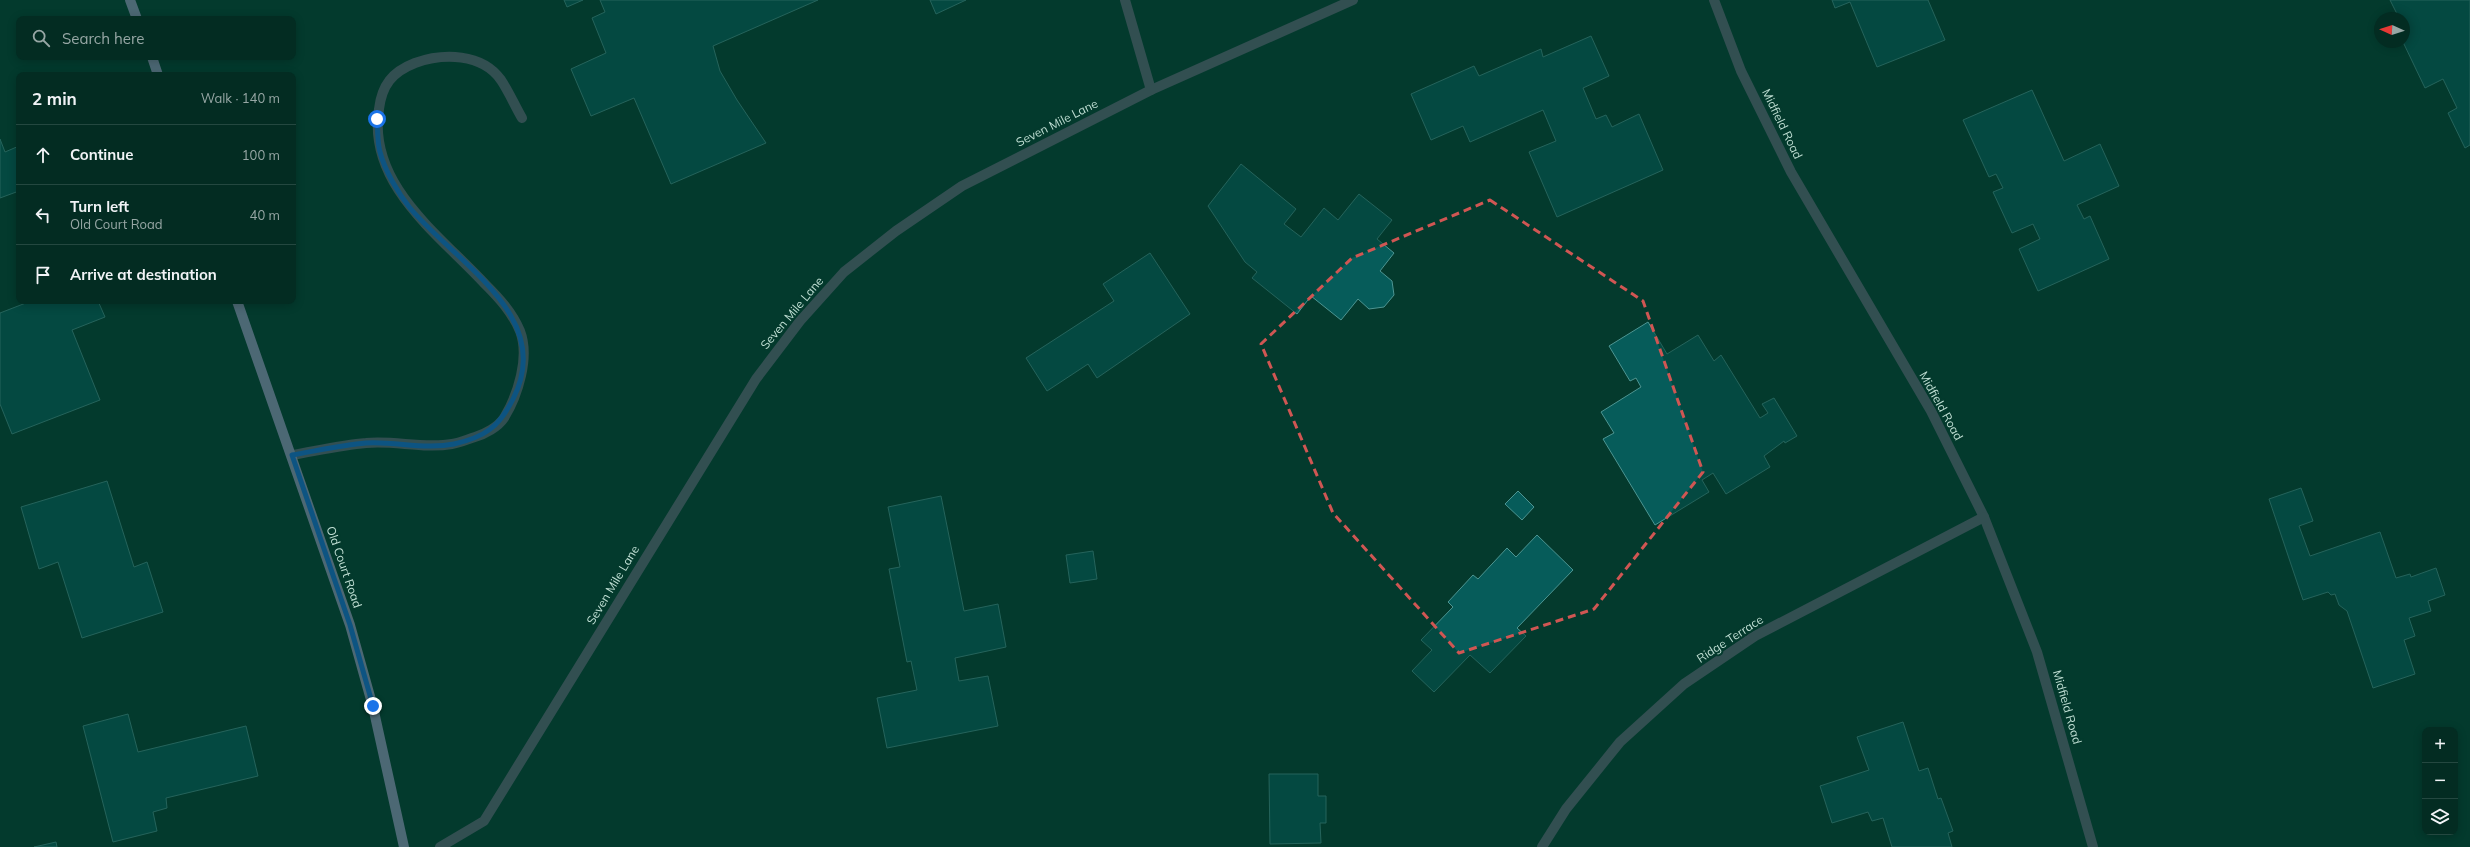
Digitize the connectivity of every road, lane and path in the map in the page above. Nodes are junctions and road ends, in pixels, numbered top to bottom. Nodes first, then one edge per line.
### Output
1 (130, 0) edge
2 (1126, 0) edge
3 (1353, 0) edge
4 (1714, 0) edge
5 (137, 16) edge
6 (153, 60) edge
7 (157, 72) edge
8 (1151, 90) junction
9 (522, 118) dead end
10 (238, 304) edge
11 (292, 455) junction
12 (1984, 517) junction
13 (404, 847) edge
14 (440, 847) edge
15 (1542, 847) edge
16 (2093, 847) edge

1 - 5 main road
2 - 8 street
3 - 8 street, Seven Mile Lane
4 - 12 street, Midfield Road
6 - 7 main road
8 - 14 street, Seven Mile Lane
9 - 11 street
10 - 11 main road, Old Court Road
11 - 13 main road, Old Court Road
12 - 15 street, Ridge Terrace
12 - 16 street, Midfield Road

